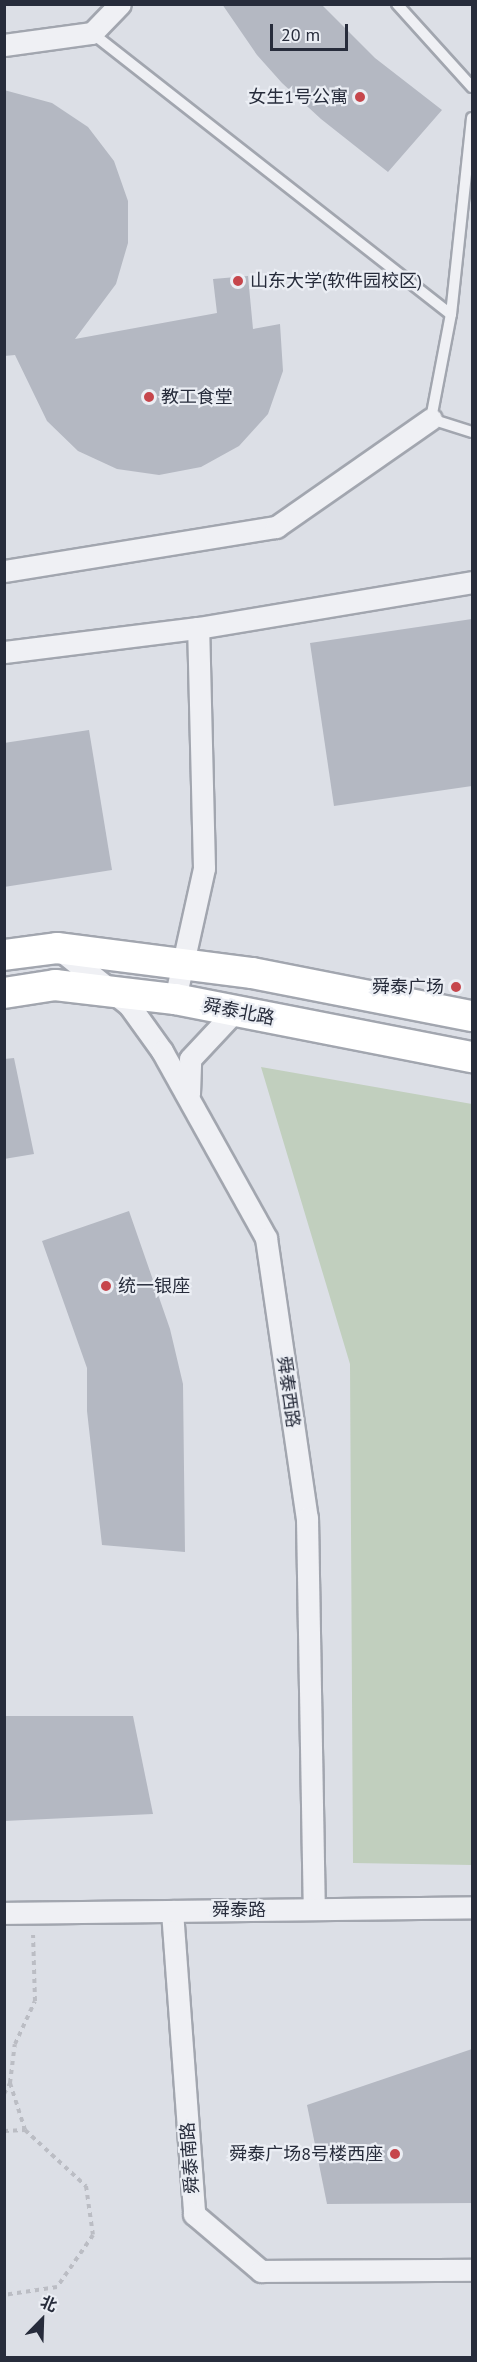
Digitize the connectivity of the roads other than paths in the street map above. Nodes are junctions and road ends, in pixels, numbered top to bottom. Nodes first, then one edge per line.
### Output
1 (120, 4) edge
2 (397, 4) edge
3 (92, 33) junction
4 (4, 45) edge
5 (472, 87) edge
6 (472, 118) edge
7 (451, 314) junction
8 (431, 419) junction
9 (472, 432) edge
10 (4, 571) edge
11 (472, 582) edge
12 (198, 628) junction
13 (4, 652) edge
14 (57, 948) junction
15 (4, 956) edge
16 (182, 964) junction
17 (115, 992) junction
18 (4, 993) edge
19 (175, 999) junction
20 (242, 1012) junction
21 (472, 1016) edge
22 (472, 1057) edge
23 (189, 1094) junction
24 (472, 1907) edge
25 (314, 1910) junction
26 (172, 1911) junction
27 (4, 1913) edge
28 (472, 2270) edge

1 - 3 street
2 - 5 lane
3 - 4 street
3 - 7 lane
6 - 7 lane
7 - 8 lane
8 - 9 lane
8 - 10 street
11 - 12 street
12 - 13 street
12 - 16 street
14 - 15 main road
14 - 16 main road
14 - 17 street, 舜泰西路
16 - 19 street
16 - 21 main road
17 - 18 main road, 舜泰北路
17 - 19 main road, 舜泰北路
17 - 23 street, 舜泰西路
19 - 20 main road, 舜泰北路
20 - 22 main road, 舜泰北路
20 - 23 street
23 - 25 street, 舜泰西路
24 - 25 street, 舜泰路
25 - 26 street, 舜泰路
26 - 27 street, 舜泰路
26 - 28 street, 舜泰南路

